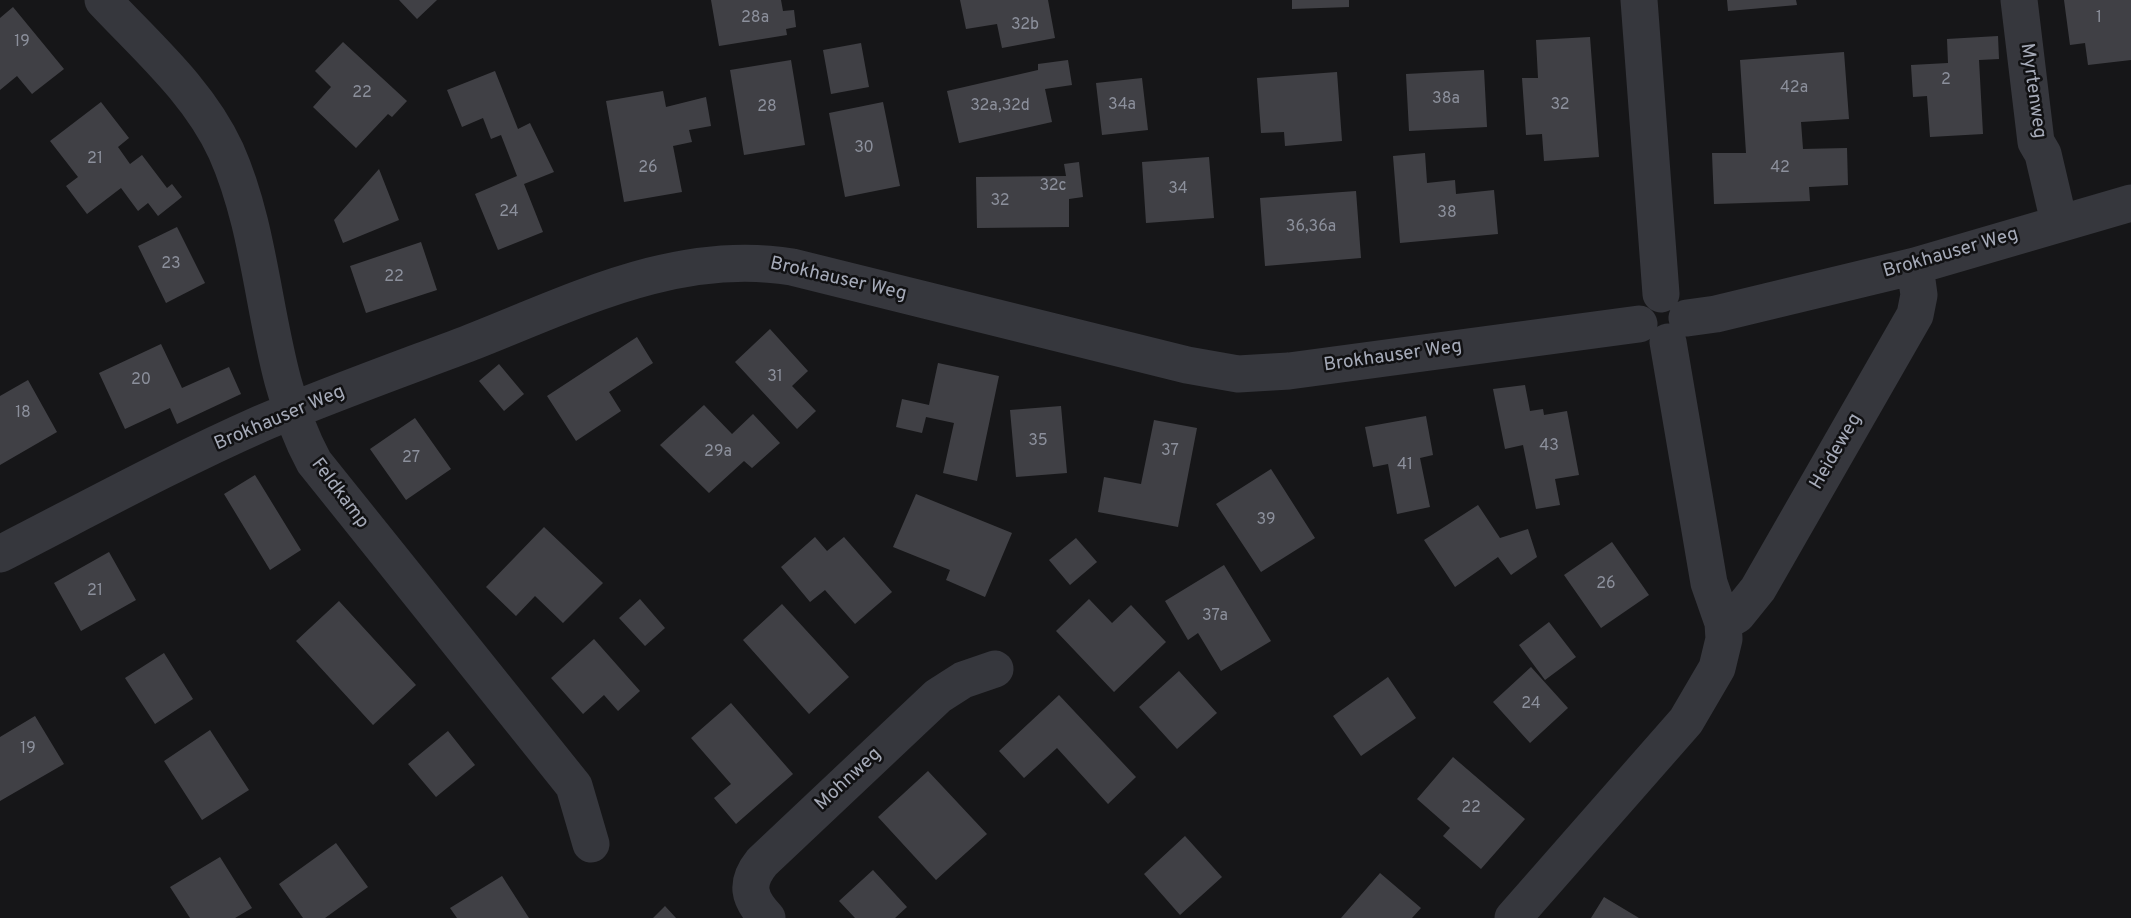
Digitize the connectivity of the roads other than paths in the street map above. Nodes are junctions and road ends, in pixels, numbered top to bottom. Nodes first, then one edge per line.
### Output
1 (103, 0) edge
2 (1639, 0) edge
3 (2019, 0) edge
4 (2131, 203) edge
5 (2059, 222) junction
6 (1915, 266) junction
7 (1664, 320) junction
8 (291, 411) junction
9 (0, 554) edge
10 (1723, 623) junction
11 (995, 669) dead end
12 (591, 844) dead end
13 (767, 918) edge
14 (1513, 918) edge

1 - 8 street, Feldkamp
2 - 7 street
3 - 5 street, Myrtenweg
4 - 5 street, Brokhauser Weg
5 - 6 street, Brokhauser Weg
6 - 7 street, Brokhauser Weg
6 - 10 street, Heideweg
7 - 8 street, Brokhauser Weg
7 - 10 street
8 - 9 street, Brokhauser Weg
8 - 12 street, Feldkamp
10 - 14 street
11 - 13 street, Mohnweg

